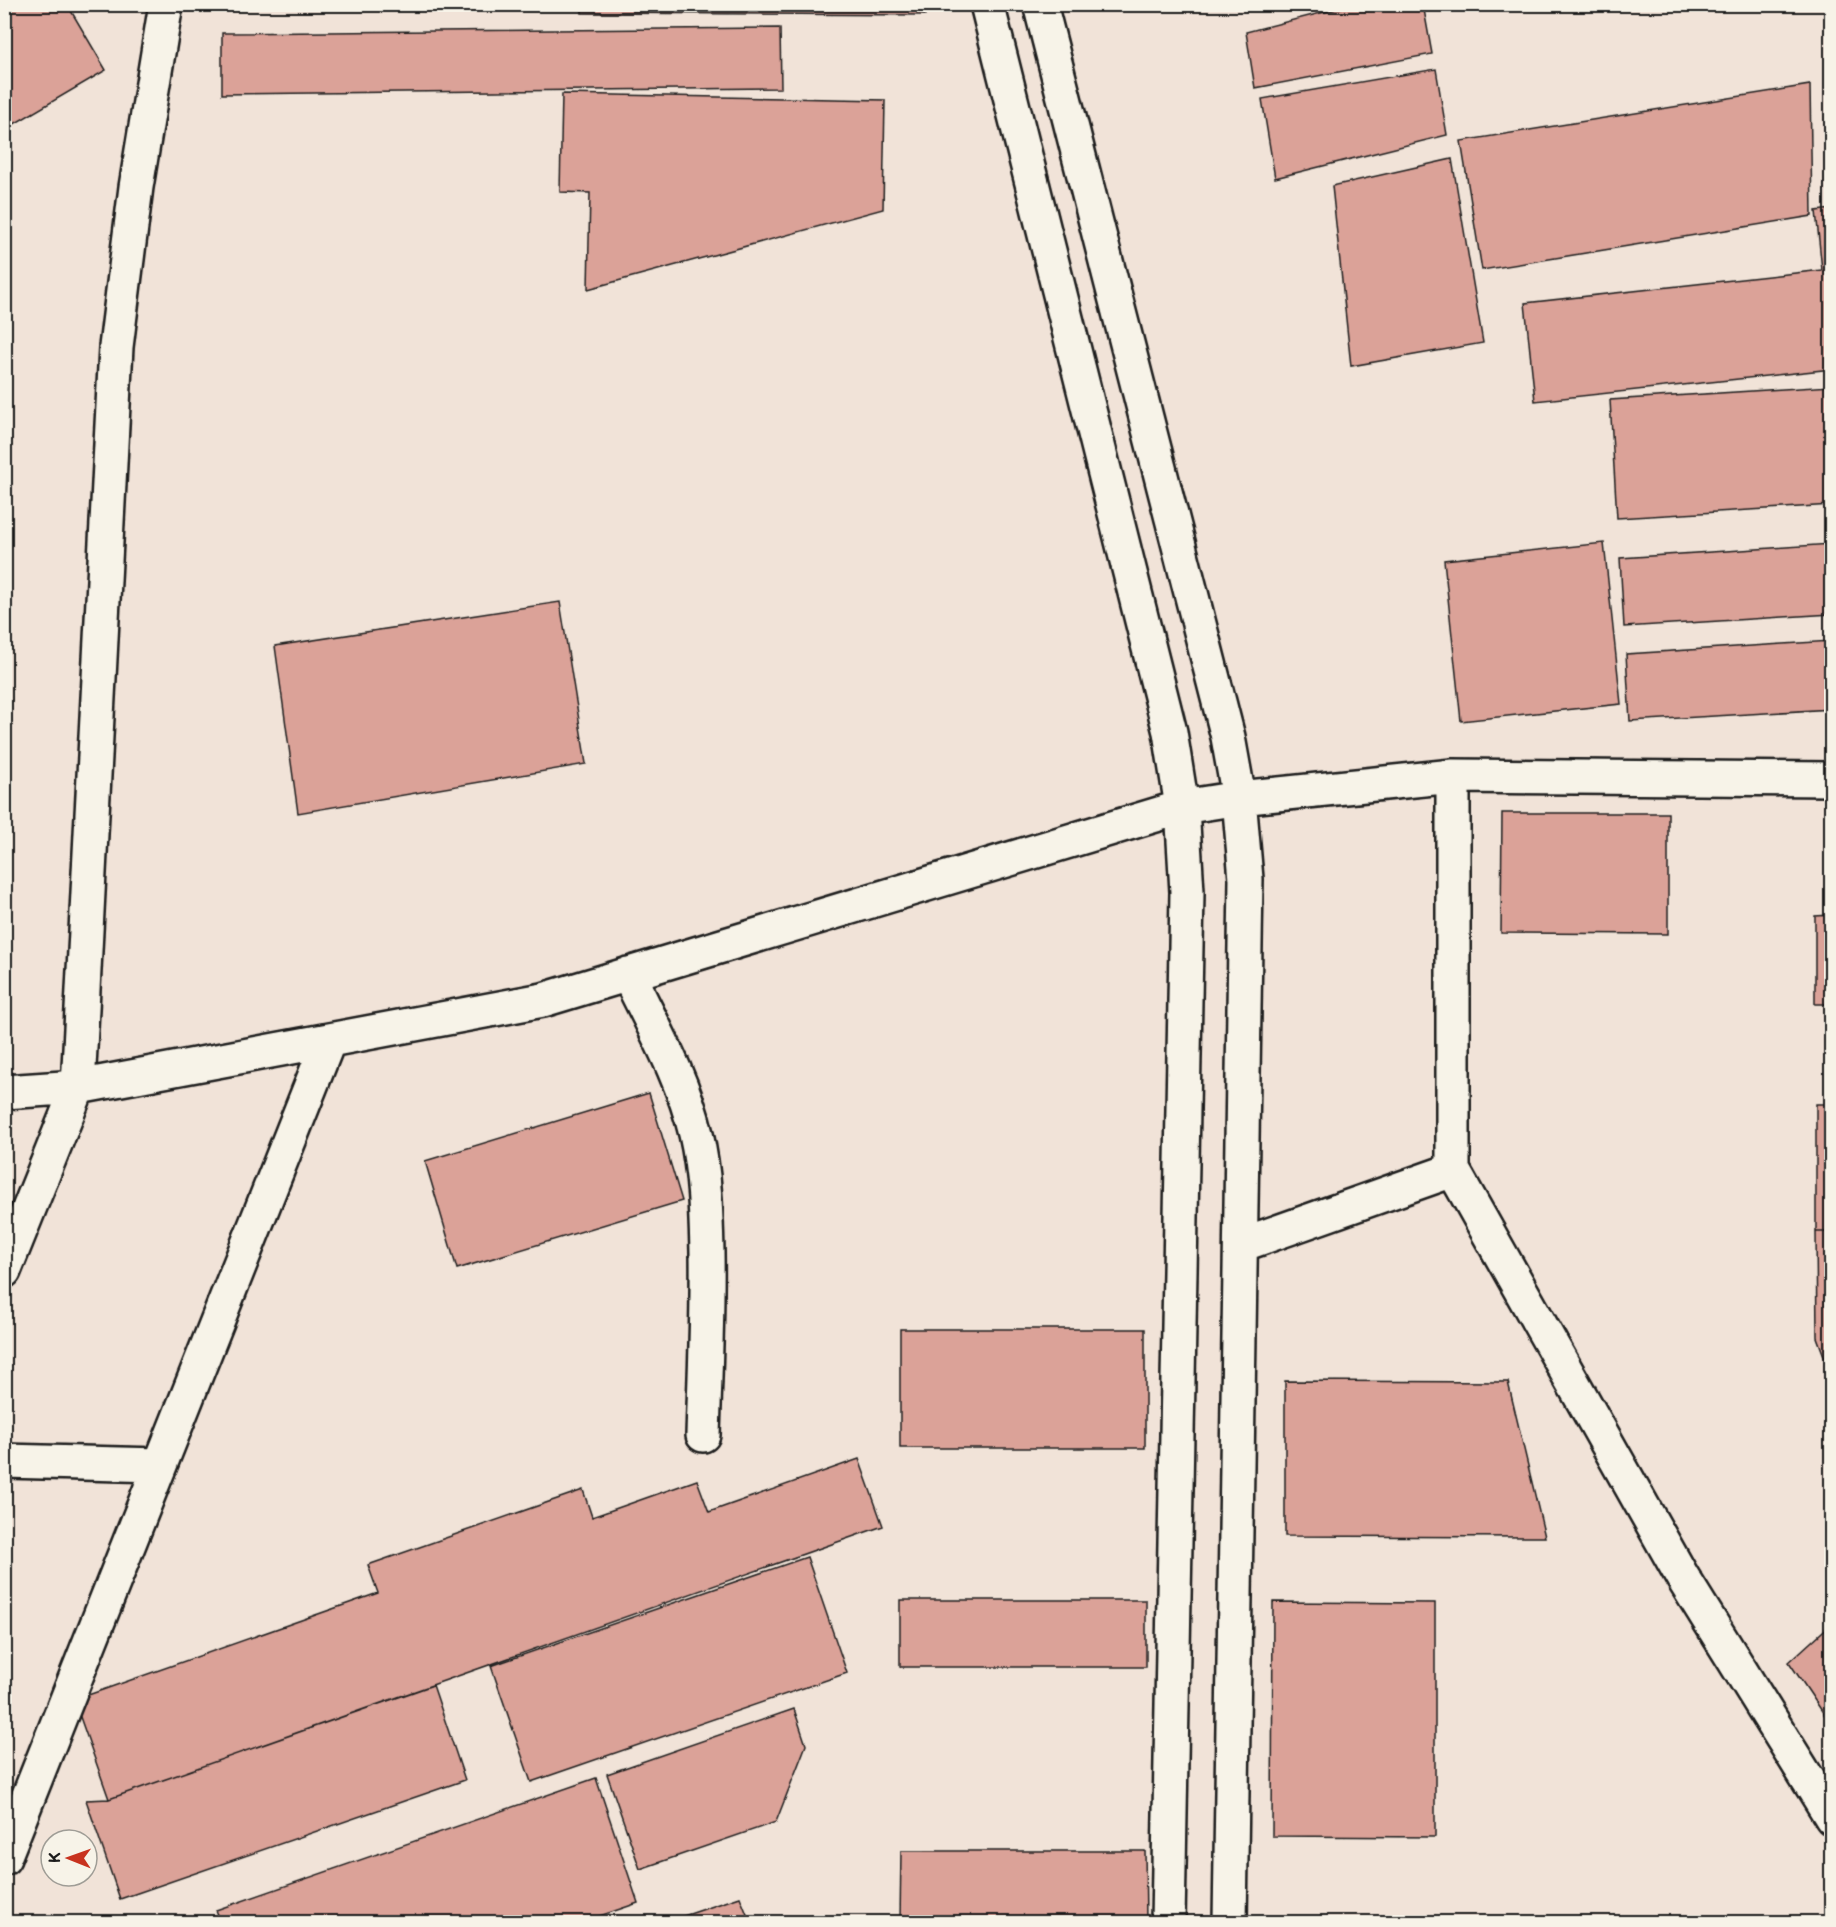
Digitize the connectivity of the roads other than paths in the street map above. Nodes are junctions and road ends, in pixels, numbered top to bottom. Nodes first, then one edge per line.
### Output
1 (166, 4) edge
2 (987, 4) edge
3 (1040, 4) edge
4 (1453, 776) junction
5 (1832, 779) edge
6 (1239, 798) junction
7 (1182, 807) junction
8 (628, 974) junction
9 (329, 1040) junction
10 (78, 1087) junction
11 (4, 1092) edge
12 (1453, 1170) junction
13 (1241, 1245) junction
14 (4, 1271) edge
15 (704, 1435) dead end
16 (4, 1461) edge
17 (160, 1465) junction
18 (1832, 1818) edge
19 (4, 1858) edge
20 (1168, 1923) edge
21 (1230, 1923) edge

1 - 10 street
2 - 7 street
3 - 6 street
4 - 5 street
4 - 6 street
4 - 12 street
6 - 7 street
6 - 13 street
7 - 8 street
7 - 20 street
8 - 9 street
8 - 15 street
9 - 10 street
9 - 17 street
10 - 11 street
10 - 14 street
12 - 13 street
12 - 18 street
13 - 21 street
16 - 17 street
17 - 19 street

